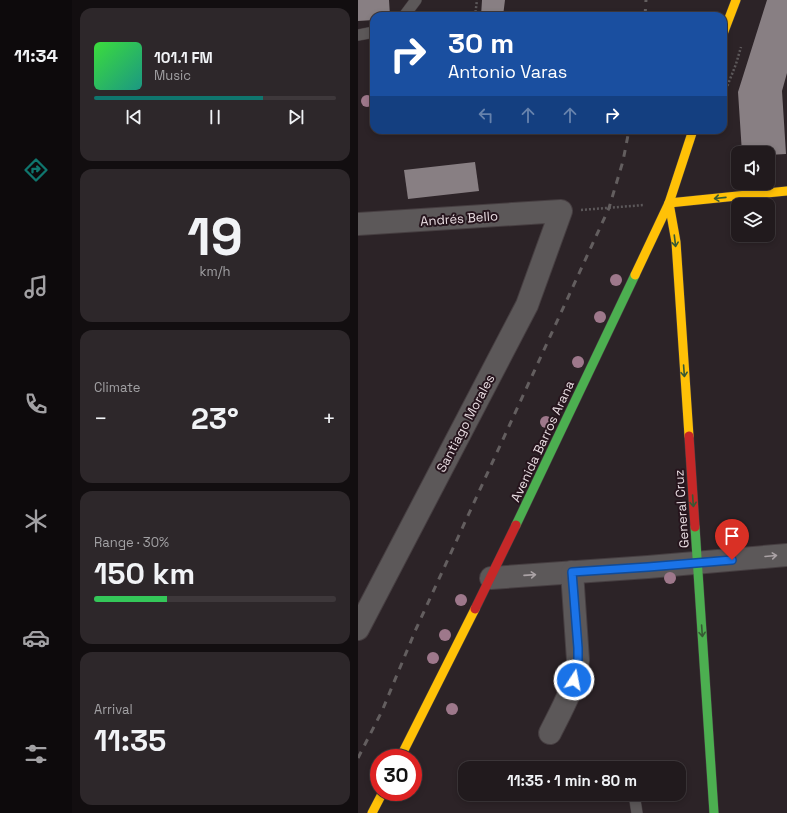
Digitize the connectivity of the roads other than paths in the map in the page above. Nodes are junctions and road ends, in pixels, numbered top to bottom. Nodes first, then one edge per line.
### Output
1 (416, 0) edge
2 (736, 0) edge
3 (407, 12) edge
4 (727, 24) edge
5 (370, 33) edge
6 (358, 35) edge
7 (692, 134) edge
8 (787, 191) edge
9 (669, 203) junction
10 (561, 212) joint
11 (358, 224) edge
12 (787, 555) edge
13 (697, 563) junction
14 (572, 572) junction
15 (491, 578) junction
16 (358, 629) edge
17 (550, 733) dead end
18 (405, 749) edge
19 (378, 801) edge
20 (635, 801) edge
21 (372, 813) edge
22 (636, 813) edge
23 (714, 813) edge

1 - 3 lane
2 - 4 main road
5 - 6 lane
7 - 9 main road, Avenida Barros Arana
8 -> 9 main road
9 -> 13 main road, General Cruz
9 - 15 main road, Avenida Barros Arana
10 - 11 street, Andrés Bello
10 - 16 street, Santiago Morales
13 -> 12 street
13 - 14 street
13 -> 23 main road, General Cruz
15 -> 14 street
14 - 17 street
15 - 18 main road, Avenida Barros Arana
19 - 21 main road
20 - 22 lane

